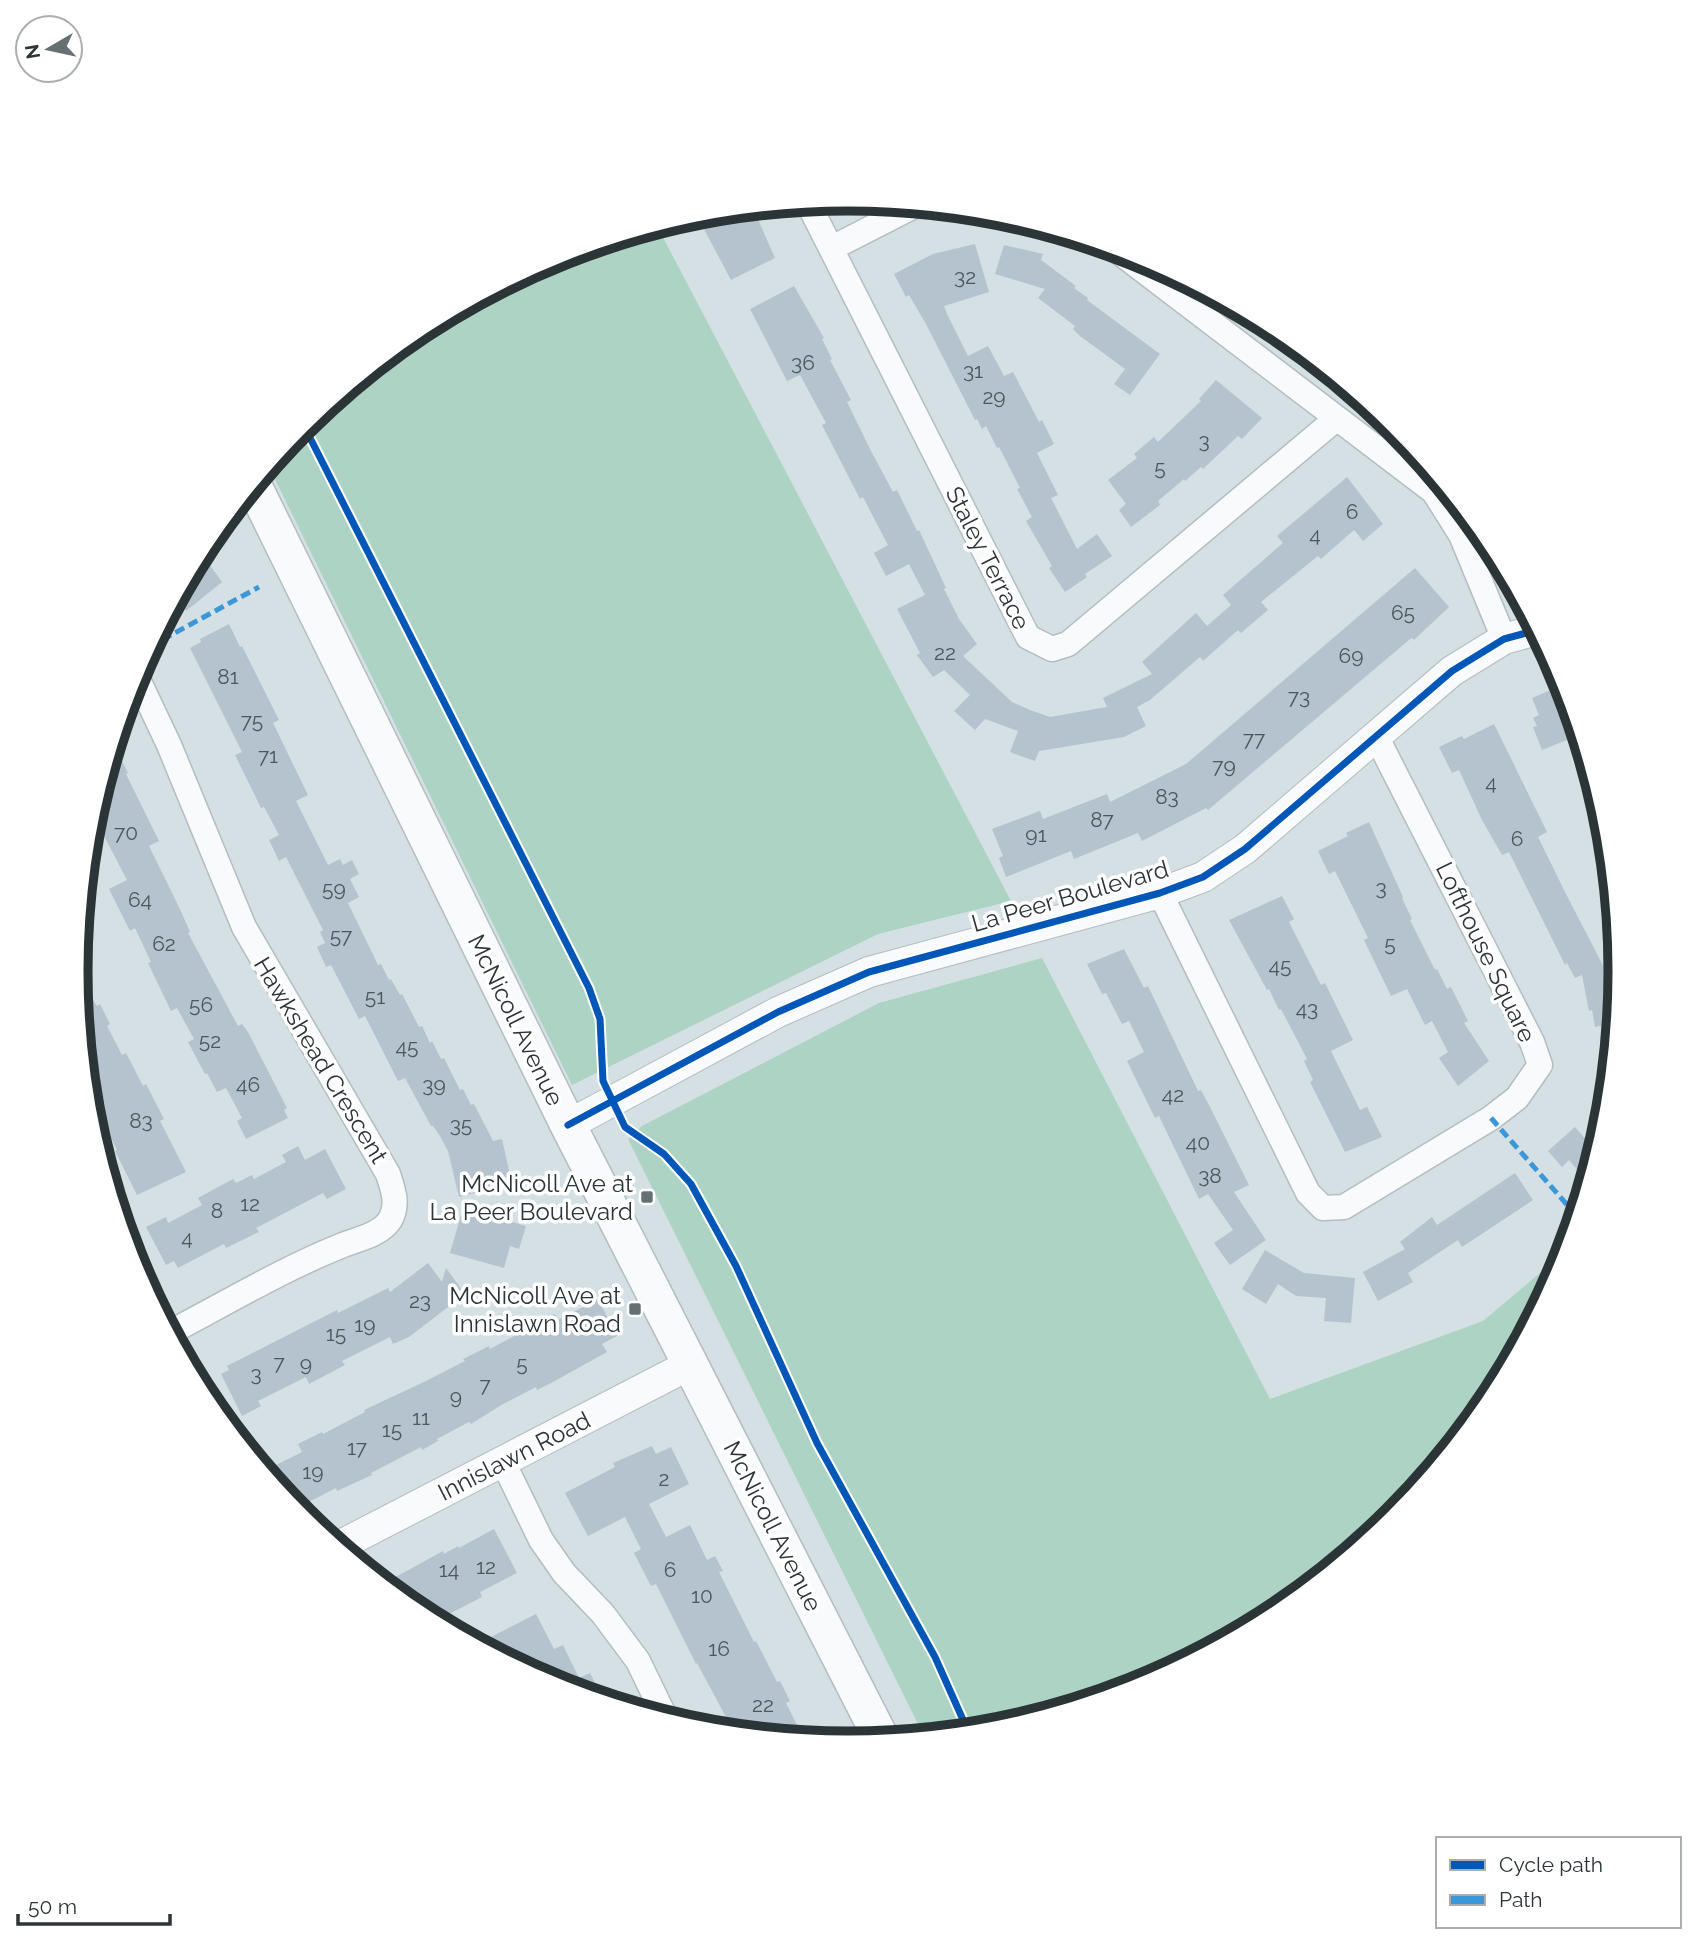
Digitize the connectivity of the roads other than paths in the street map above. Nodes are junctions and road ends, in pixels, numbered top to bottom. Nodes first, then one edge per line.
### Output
1 (813, 212) edge
2 (900, 213) edge
3 (832, 248) junction
4 (1145, 272) edge
5 (1336, 419) junction
6 (257, 493) edge
7 (1528, 632) edge
8 (1504, 639) junction
9 (142, 688) edge
10 (1376, 736) junction
11 (1160, 893) junction
12 (568, 1125) junction
13 (177, 1329) edge
14 (691, 1364) junction
15 (503, 1462) junction
16 (346, 1542) edge
17 (660, 1707) edge
18 (877, 1730) edge

1 - 3 street, Staley Terrace
2 - 3 street
3 - 5 street, Staley Terrace
4 - 5 street
5 - 8 street
6 - 12 main road, McNicoll Avenue
7 - 8 street, La Peer Boulevard
8 - 10 street, La Peer Boulevard
9 - 13 street, Hawkshead Crescent
10 - 11 street, La Peer Boulevard
10 - 11 street, Lofthouse Square
11 - 12 street, La Peer Boulevard
12 - 14 main road, McNicoll Avenue
14 - 15 street, Innislawn Road
14 - 18 main road, McNicoll Avenue
15 - 16 street, Innislawn Road
15 - 17 street

